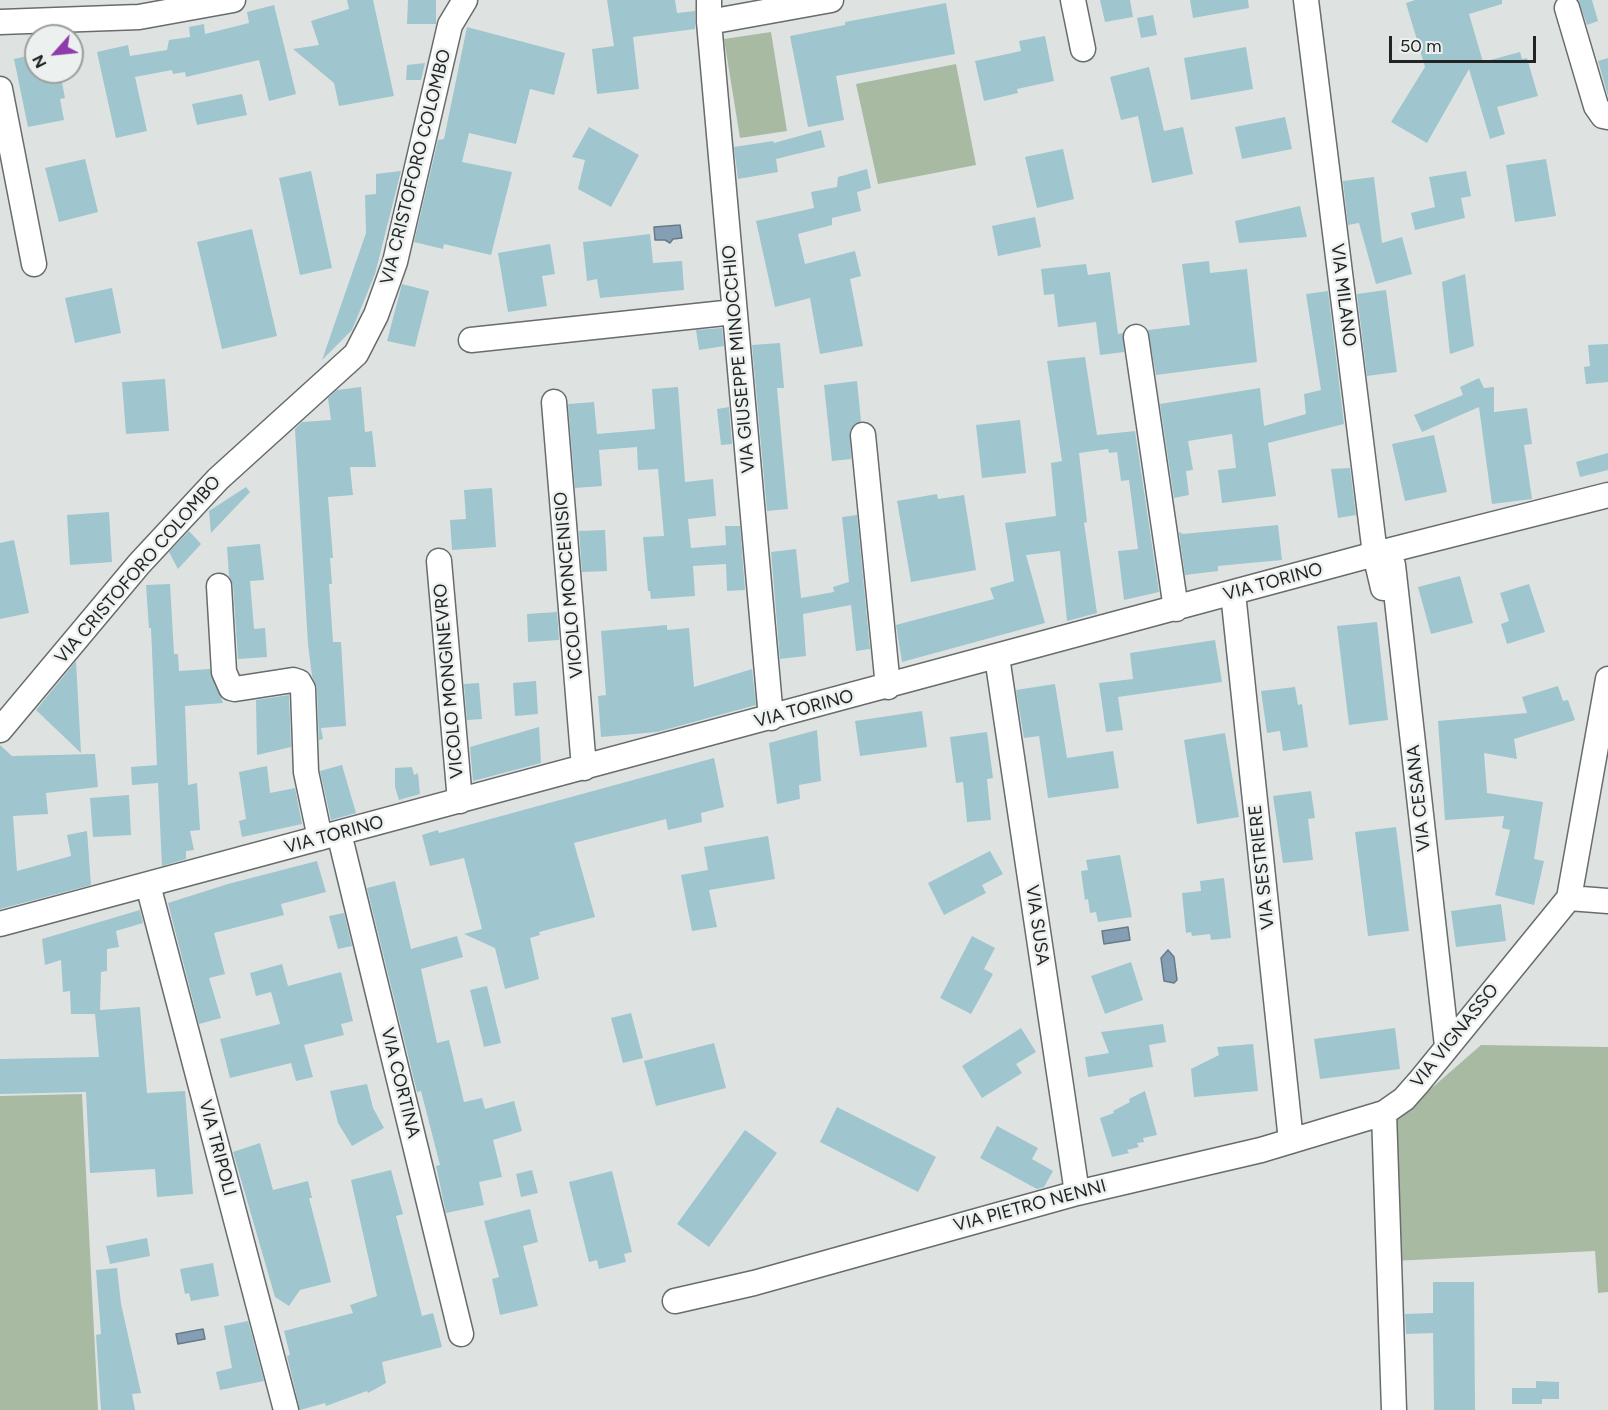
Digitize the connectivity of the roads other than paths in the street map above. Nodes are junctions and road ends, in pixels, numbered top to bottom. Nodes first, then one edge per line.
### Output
1 (233, 0) edge
2 (465, 0) edge
3 (831, 0) edge
4 (1073, 0) edge
5 (1306, 0) edge
6 (198, 4) edge
7 (1567, 8) dead end
8 (709, 11) edge
9 (0, 22) edge
10 (1083, 49) dead end
11 (0, 89) edge
12 (1608, 117) edge
13 (34, 264) dead end
14 (734, 312) junction
15 (1136, 337) dead end
16 (471, 340) dead end
17 (554, 402) dead end
18 (863, 435) dead end
19 (1608, 495) edge
20 (1383, 552) junction
21 (439, 561) dead end
22 (219, 586) dead end
23 (1383, 588) dead end
24 (1233, 593) junction
25 (1176, 609) junction
26 (997, 657) junction
27 (1608, 679) edge
28 (888, 687) junction
29 (1605, 712) edge
30 (771, 718) junction
31 (0, 730) edge
32 (584, 768) junction
33 (460, 801) junction
34 (330, 836) junction
35 (148, 885) junction
36 (1569, 898) junction
37 (1608, 901) edge
38 (0, 924) edge
39 (1447, 1046) junction
40 (1384, 1113) junction
41 (1291, 1141) junction
42 (1077, 1193) junction
43 (675, 1301) dead end
44 (461, 1334) dead end
45 (286, 1410) edge
46 (1394, 1410) edge

1 - 6 street
2 - 31 street, VIA CRISTOFORO COLOMBO
3 - 8 street
4 - 10 street
5 - 20 street, VIA MILANO
6 - 9 street
7 - 12 street
8 - 14 street, VIA GIUSEPPE MINOCCHIO
11 - 13 street
14 - 16 street
14 - 30 street, VIA GIUSEPPE MINOCCHIO
15 - 25 street
17 - 32 street, VICOLO MONCENISIO
18 - 28 street
19 - 20 street, VIA TORINO
20 - 23 street, VIA MILANO
20 - 24 street, VIA TORINO
20 - 39 street, VIA CESANA
21 - 33 street, VICOLO MONGINEVRO
22 - 34 street, VIA CORTINA
24 - 25 street, VIA TORINO
24 - 41 street, VIA SESTRIERE
25 - 26 street, VIA TORINO
26 - 28 street, VIA TORINO
26 - 42 street, VIA SUSA
27 - 29 street, VIA VIGNASSO
28 - 30 street, VIA TORINO
29 - 36 street, VIA VIGNASSO
30 - 32 street, VIA TORINO
32 - 33 street, VIA TORINO
33 - 34 street, VIA TORINO
34 - 35 street, VIA TORINO
34 - 44 street, VIA CORTINA
35 - 38 street, VIA TORINO
35 - 45 street, VIA TRIPOLI
36 - 37 street
36 - 39 street, VIA VIGNASSO
39 - 40 street, VIA VIGNASSO
40 - 41 street, VIA PIETRO NENNI
40 - 46 street
41 - 42 street, VIA PIETRO NENNI
42 - 43 street, VIA PIETRO NENNI

